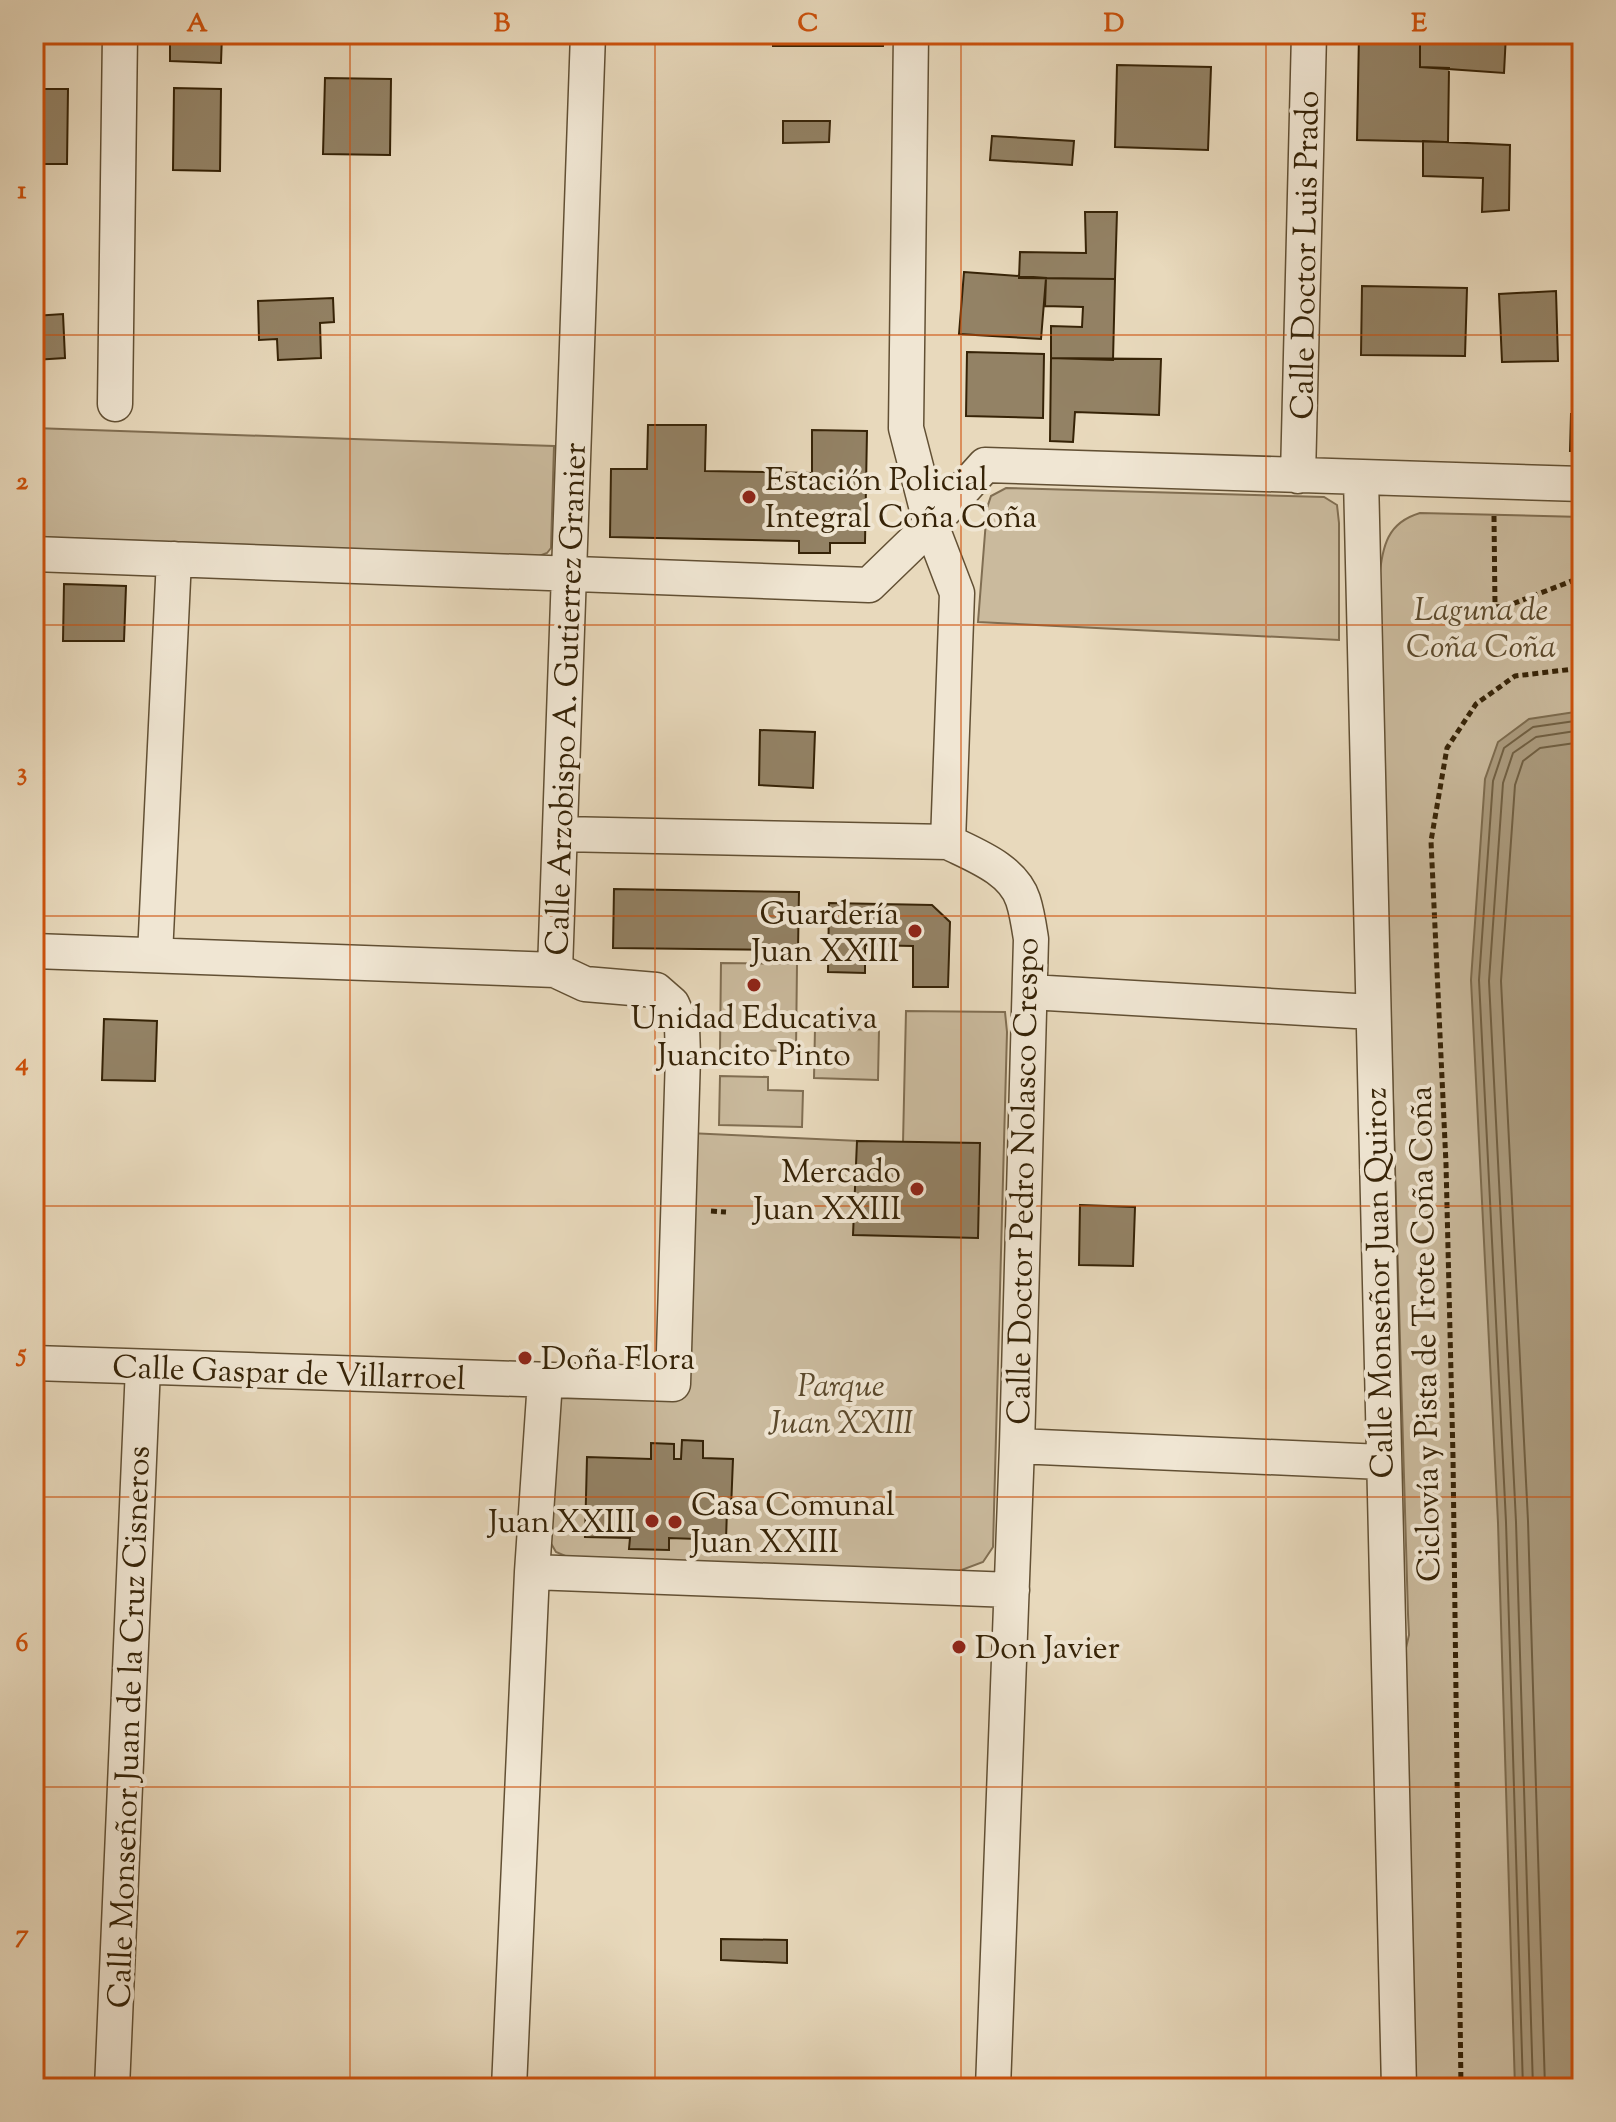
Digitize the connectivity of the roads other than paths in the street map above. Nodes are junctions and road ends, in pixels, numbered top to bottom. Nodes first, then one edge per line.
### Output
1 (120, 34) edge
2 (588, 34) edge
3 (911, 34) edge
4 (1309, 34) edge
5 (115, 404) dead end
6 (1298, 476) junction
7 (1361, 478) junction
8 (1582, 484) edge
9 (931, 525) junction
10 (34, 554) edge
11 (174, 559) junction
12 (568, 572) junction
13 (560, 834) junction
14 (948, 842) junction
15 (34, 951) edge
16 (155, 955) junction
17 (555, 970) junction
18 (1030, 992) junction
19 (1372, 1012) junction
20 (34, 1363) edge
21 (143, 1367) junction
22 (545, 1381) junction
23 (1017, 1446) junction
24 (1382, 1462) junction
25 (532, 1572) junction
26 (1012, 1590) junction
27 (112, 2088) edge
28 (509, 2088) edge
29 (993, 2088) edge
30 (1399, 2088) edge

1 - 5 street
2 - 12 street, Calle Arzobispo A. Gutierrez Granier
3 - 9 street
4 - 6 street, Calle Doctor Luis Prado
6 - 7 street
6 - 9 street
7 - 8 street
7 - 19 street, Calle Monseñor Juan Quiroz
9 - 12 street
9 - 14 street
10 - 11 street
11 - 12 street
11 - 16 street
12 - 13 street, Calle Arzobispo A. Gutierrez Granier
13 - 14 street
13 - 17 street, Calle Arzobispo A. Gutierrez Granier
14 - 18 street, Calle Doctor Pedro Nolasco Crespo
15 - 16 street
16 - 17 street
17 - 22 street, Calle Arzobispo A. Gutierrez Granier
18 - 19 street
18 - 23 street, Calle Doctor Pedro Nolasco Crespo
19 - 24 street, Calle Monseñor Juan Quiroz
20 - 21 street, Calle Gaspar de Villarroel
21 - 22 street, Calle Gaspar de Villarroel
21 - 27 street, Calle Monseñor Juan de la Cruz Cisneros
22 - 25 street
23 - 24 street
23 - 26 street, Calle Doctor Pedro Nolasco Crespo
24 - 30 street, Calle Monseñor Juan Quiroz
25 - 26 street
25 - 28 street
26 - 29 street, Calle Doctor Pedro Nolasco Crespo

